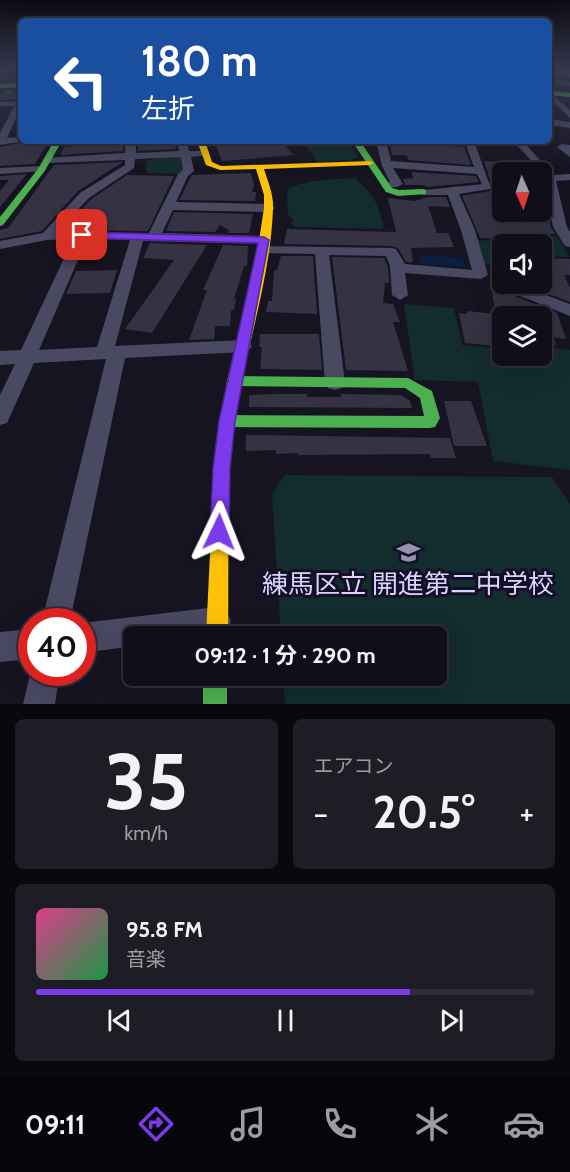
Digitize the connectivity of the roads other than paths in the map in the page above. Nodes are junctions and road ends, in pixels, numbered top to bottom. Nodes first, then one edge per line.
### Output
1 (18, 103) edge
2 (557, 103) edge
3 (0, 104) edge
4 (552, 114) edge
5 (570, 116) edge
6 (16, 118) edge
7 (0, 119) edge
8 (552, 122) edge
9 (570, 125) edge
10 (18, 140) edge
11 (0, 141) edge
12 (56, 144) edge
13 (131, 144) edge
14 (183, 144) edge
15 (358, 144) edge
16 (382, 144) edge
17 (471, 144) edge
18 (520, 144) edge
19 (203, 147) edge
20 (570, 148) edge
21 (185, 154) junction
22 (570, 154) edge
23 (130, 156) junction
24 (533, 162) edge
25 (370, 163) junction
26 (387, 164) junction
27 (45, 165) junction
28 (431, 167) junction
29 (260, 168) junction
30 (0, 171) edge
31 (480, 171) junction
32 (570, 177) edge
33 (552, 178) edge
34 (386, 186) junction
35 (489, 186) junction
36 (492, 186) edge
37 (423, 192) joint
38 (446, 192) junction
39 (552, 200) edge
40 (169, 206) junction
41 (269, 208) junction
42 (3, 216) edge
43 (206, 223) junction
44 (82, 235) junction
45 (47, 236) junction
46 (138, 236) junction
47 (154, 237) junction
48 (570, 243) edge
49 (264, 244) junction
50 (0, 245) edge
51 (322, 250) junction
52 (397, 266) junction
53 (482, 274) junction
54 (492, 279) edge
55 (530, 294) edge
56 (400, 295) dead end
57 (570, 311) edge
58 (243, 346) junction
59 (111, 353) junction
60 (26, 357) junction
61 (0, 358) edge
62 (234, 381) junction
63 (335, 383) junction
64 (0, 417) edge
65 (227, 421) junction
66 (59, 608) edge
67 (217, 626) edge
68 (123, 635) edge
69 (96, 637) edge
70 (18, 645) edge
71 (0, 647) edge
72 (42, 686) edge
73 (215, 686) edge
74 (39, 704) edge
75 (215, 704) edge

1 - 3 street
2 - 5 street
4 - 5 street
6 - 7 street
6 - 11 street
8 - 9 street
10 - 11 street
12 - 27 street
13 - 23 street
14 - 21 street
15 - 25 street
16 - 26 street
17 - 31 street
18 - 24 street
19 - 21 street
19 - 29 street
20 - 22 street
21 - 23 street
21 - 40 street
23 - 27 street
23 - 45 street
25 - 29 street
25 - 34 street
26 - 28 street
26 - 34 street
27 - 30 street
27 - 42 street
28 - 31 street
28 - 38 street
29 - 41 street
31 - 35 street
32 - 33 street
34 - 37 street
35 - 36 street
35 - 38 street
37 - 38 street
38 - 53 street
39 - 48 street
40 - 43 street
40 - 47 street
41 - 43 street
41 - 49 street
43 - 47 street
43 - 49 street
44 - 45 street
44 - 46 street
44 - 60 street
45 - 50 street
46 - 47 street
46 - 59 street
49 - 51 street
49 - 58 street
51 - 52 street
51 - 63 street
52 - 53 street
52 - 56 street
53 - 54 street
55 - 57 street
58 - 59 street
58 - 62 street
59 - 60 street
59 - 66 street
60 - 61 street
60 - 64 street
62 - 63 street
62 - 65 street
63 - 65 street
65 - 67 street
68 - 69 street
70 - 71 street
72 - 74 street
73 - 75 street

